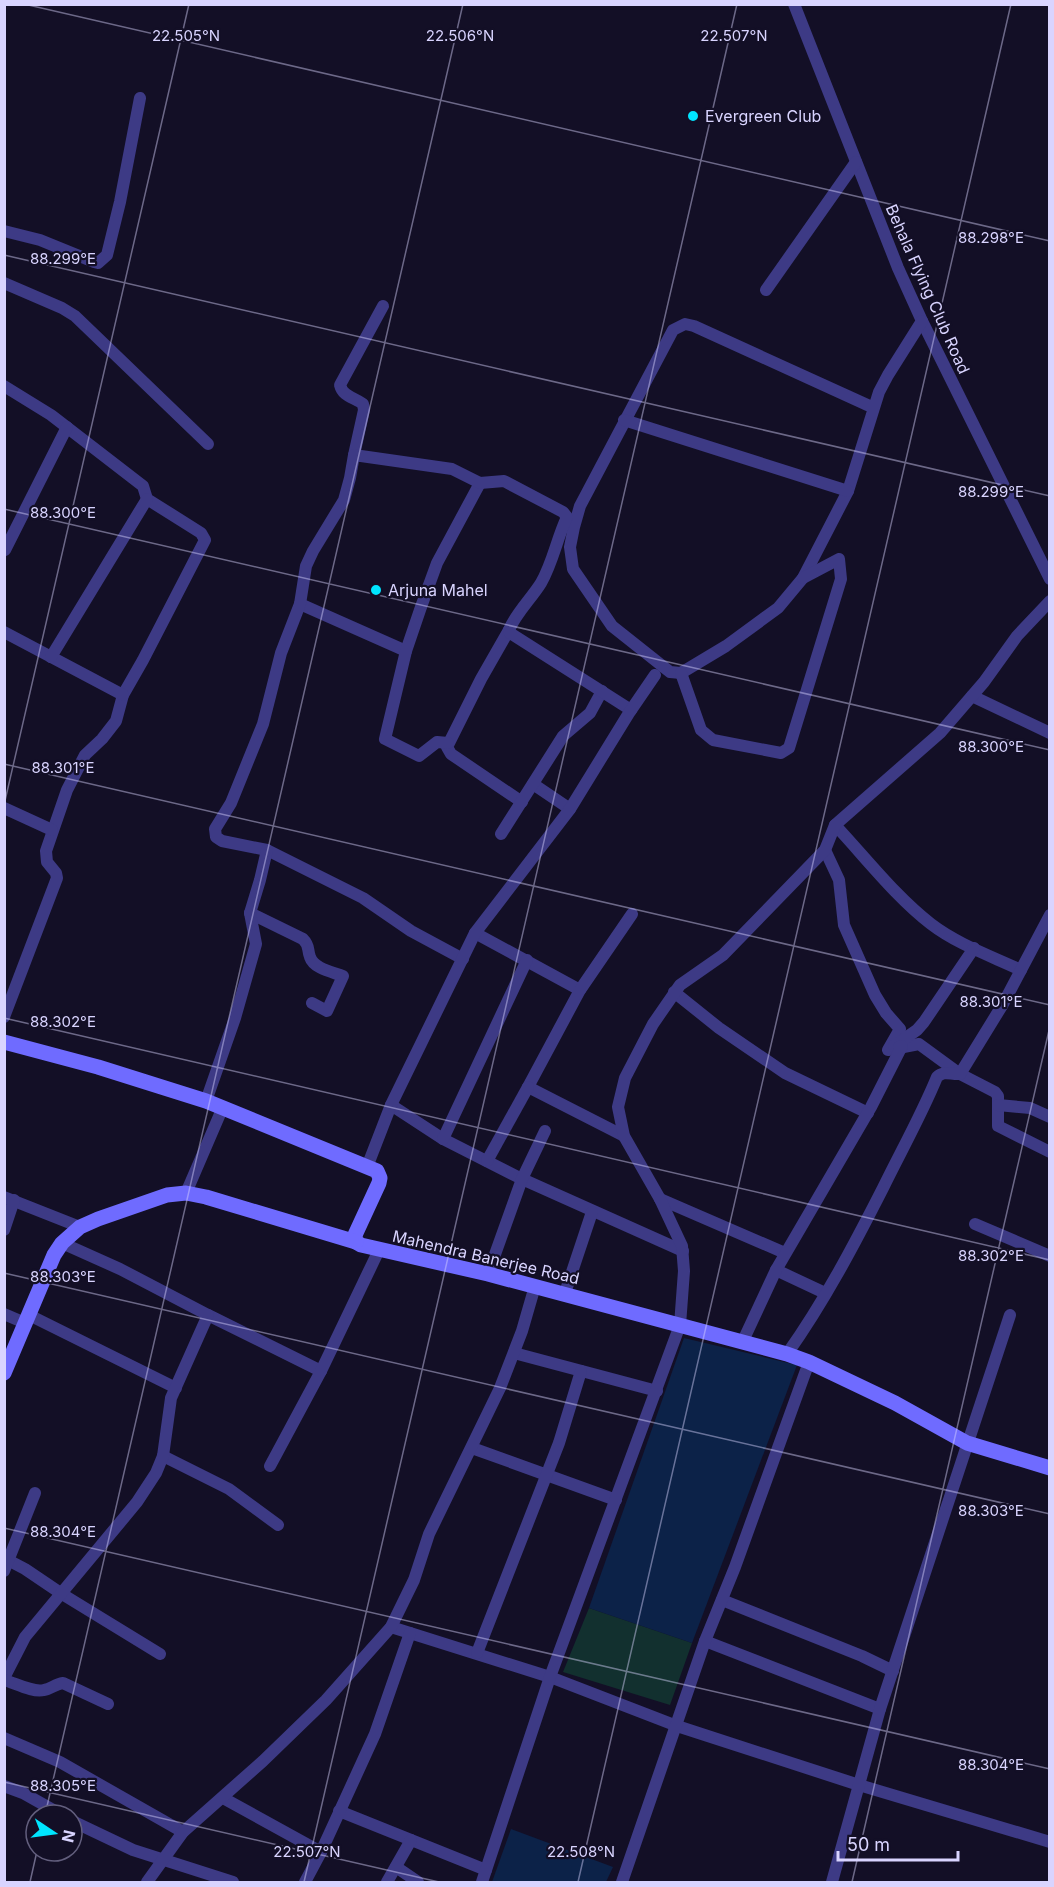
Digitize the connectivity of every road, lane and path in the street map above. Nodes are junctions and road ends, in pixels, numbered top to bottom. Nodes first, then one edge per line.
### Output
1 (794, 4) edge
2 (140, 98) dead end
3 (855, 162) junction
4 (4, 231) edge
5 (4, 283) edge
6 (766, 290) dead end
7 (383, 306) dead end
8 (922, 321) junction
9 (4, 386) edge
10 (874, 408) junction
11 (624, 420) junction
12 (67, 427) junction
13 (208, 444) dead end
14 (354, 455) junction
15 (480, 483) junction
16 (848, 491) junction
17 (147, 499) junction
18 (5, 550) edge
19 (803, 578) junction
20 (1050, 579) edge
21 (1050, 602) edge
22 (300, 604) junction
23 (509, 630) junction
24 (4, 632) edge
25 (406, 651) junction
26 (51, 657) junction
27 (681, 672) junction
28 (655, 675) dead end
29 (602, 691) junction
30 (123, 695) junction
31 (972, 696) junction
32 (631, 710) junction
33 (1050, 733) edge
34 (448, 743) junction
35 (533, 784) junction
36 (522, 802) junction
37 (4, 808) edge
38 (570, 809) junction
39 (835, 825) junction
40 (52, 830) junction
41 (501, 834) dead end
42 (267, 850) junction
43 (825, 850) junction
44 (250, 913) junction
45 (632, 914) dead end
46 (1050, 915) edge
47 (475, 933) junction
48 (1037, 939) junction
49 (1050, 946) edge
50 (974, 948) junction
51 (463, 959) junction
52 (527, 960) junction
53 (1021, 970) junction
54 (580, 990) junction
55 (674, 992) junction
56 (312, 1004) dead end
57 (4, 1017) edge
58 (4, 1042) edge
59 (888, 1050) junction
60 (960, 1074) junction
61 (528, 1087) junction
62 (206, 1101) junction
63 (391, 1104) junction
64 (998, 1105) junction
65 (223, 1107) junction
66 (868, 1113) junction
67 (1050, 1117) edge
68 (545, 1131) dead end
69 (624, 1136) junction
70 (443, 1139) junction
71 (1050, 1152) edge
72 (487, 1161) junction
73 (367, 1167) junction
74 (522, 1179) junction
75 (186, 1193) junction
76 (9, 1198) edge
77 (660, 1199) junction
78 (592, 1212) junction
79 (975, 1224) dead end
80 (80, 1227) junction
81 (4, 1230) edge
82 (356, 1242) junction
83 (62, 1243) junction
84 (379, 1250) junction
85 (682, 1251) junction
86 (785, 1253) junction
87 (1050, 1256) edge
88 (776, 1270) junction
89 (488, 1274) junction
90 (535, 1286) junction
91 (565, 1293) junction
92 (825, 1293) junction
93 (4, 1314) edge
94 (208, 1315) junction
95 (1010, 1315) dead end
96 (27, 1319) junction
97 (680, 1325) junction
98 (742, 1343) junction
99 (514, 1353) junction
100 (787, 1354) junction
101 (808, 1362) junction
102 (321, 1371) junction
103 (581, 1371) junction
104 (4, 1373) edge
105 (176, 1388) junction
106 (657, 1391) junction
107 (967, 1443) junction
108 (472, 1448) junction
109 (164, 1456) junction
110 (270, 1466) dead end
111 (1050, 1468) edge
112 (546, 1474) junction
113 (35, 1493) dead end
114 (616, 1500) junction
115 (279, 1525) dead end
116 (6, 1563) edge
117 (62, 1593) junction
118 (722, 1600) junction
119 (391, 1627) junction
120 (410, 1633) junction
121 (705, 1641) junction
122 (477, 1653) junction
123 (160, 1654) dead end
124 (893, 1671) junction
125 (550, 1677) junction
126 (4, 1679) edge
127 (108, 1704) dead end
128 (880, 1709) junction
129 (677, 1726) junction
130 (4, 1738) edge
131 (4, 1785) edge
132 (859, 1785) junction
133 (223, 1798) junction
134 (39, 1803) edge
135 (339, 1811) junction
136 (84, 1827) edge
137 (183, 1832) junction
138 (411, 1840) junction
139 (1050, 1842) edge
140 (321, 1852) junction
141 (164, 1860) junction
142 (396, 1868) junction
143 (486, 1870) junction
144 (147, 1882) edge
145 (233, 1882) edge
146 (305, 1882) edge
147 (387, 1882) edge
148 (418, 1882) edge
149 (482, 1882) edge
150 (622, 1882) edge
151 (832, 1882) edge

1 - 3 street, Behala Flying Club Road
2 - 4 street
3 - 6 street
3 - 8 street, Behala Flying Club Road
5 - 13 street
7 - 14 street
8 - 10 street
8 - 20 street, Behala Flying Club Road
9 - 12 street
10 - 11 street
10 - 16 street
11 - 16 street
11 - 27 street
12 - 17 street
12 - 18 street
14 - 15 street
14 - 22 street
15 - 23 street
15 - 25 street
16 - 19 street
17 - 26 street
17 - 30 street
19 - 27 street
19 - 27 street
21 - 31 street
22 - 25 street
22 - 42 street
23 - 29 street
23 - 34 street
24 - 26 street
25 - 34 street
26 - 30 street
28 - 32 street
29 - 32 street
29 - 35 street
30 - 40 street
31 - 33 street
31 - 39 street
32 - 38 street
34 - 36 street
35 - 36 street
35 - 38 street
36 - 41 street
37 - 40 street
38 - 47 street
39 - 43 street
39 - 50 street
40 - 57 street
42 - 44 street
42 - 51 street
43 - 55 street
43 - 59 street
44 - 56 street
44 - 62 street
45 - 54 street
46 - 48 street
47 - 51 street
47 - 52 street
48 - 49 street
48 - 53 street
50 - 53 street
50 - 59 street
51 - 63 street
52 - 54 street
52 - 70 street
53 - 60 street
54 - 61 street
55 - 66 street
55 - 69 street
58 - 62 street
59 - 60 street
59 - 66 street
60 - 64 street
60 - 92 street
61 - 69 street
61 - 72 street
62 - 65 street
63 - 70 street
63 - 73 street
64 - 67 street
64 - 71 street
65 - 73 street
65 - 75 street
66 - 86 street
68 - 74 street
69 - 77 street
70 - 72 street
72 - 74 street
73 - 82 street
74 - 78 street
74 - 89 street
75 - 80 street
75 - 82 street, Mahendra Banerjee Road
76 - 80 street
76 - 81 street
77 - 85 street
77 - 86 street
78 - 85 street
78 - 91 street
79 - 87 street
80 - 83 street
82 - 84 street, Mahendra Banerjee Road
83 - 94 street
83 - 96 street
84 - 89 street, Mahendra Banerjee Road
84 - 102 street
85 - 97 street
86 - 88 street
88 - 92 street
88 - 98 street
89 - 90 street, Mahendra Banerjee Road
90 - 91 street, Mahendra Banerjee Road
90 - 99 street
91 - 97 street, Mahendra Banerjee Road
92 - 100 street
93 - 96 street
94 - 102 street
94 - 105 street
95 - 107 street
96 - 104 street
96 - 105 street
97 - 98 street, Mahendra Banerjee Road
97 - 106 street
98 - 100 street, Mahendra Banerjee Road
99 - 103 street
99 - 108 street
100 - 101 street, Mahendra Banerjee Road
101 - 107 street, Mahendra Banerjee Road
101 - 118 street
102 - 110 street
103 - 106 street
103 - 112 street
105 - 109 street
106 - 114 street
107 - 111 street, Mahendra Banerjee Road
107 - 124 street
108 - 112 street
108 - 119 street
109 - 115 street
109 - 117 street
112 - 114 street
112 - 122 street
113 - 116 street
114 - 125 street
116 - 117 street
117 - 123 street
117 - 126 street
118 - 121 street
118 - 124 street
119 - 120 street
119 - 133 street
120 - 122 street
120 - 135 street
121 - 128 street
121 - 129 street
122 - 125 street
124 - 128 street
125 - 129 street
125 - 143 street
126 - 127 street
128 - 132 street
129 - 132 street
129 - 150 street
130 - 137 street
131 - 134 street
132 - 139 street
132 - 151 street
133 - 137 street
133 - 140 street
135 - 138 street
135 - 140 street
136 - 141 street
137 - 141 street
138 - 142 street
138 - 143 street
140 - 146 street
141 - 144 street
141 - 145 street
142 - 147 street
142 - 148 street
143 - 149 street

